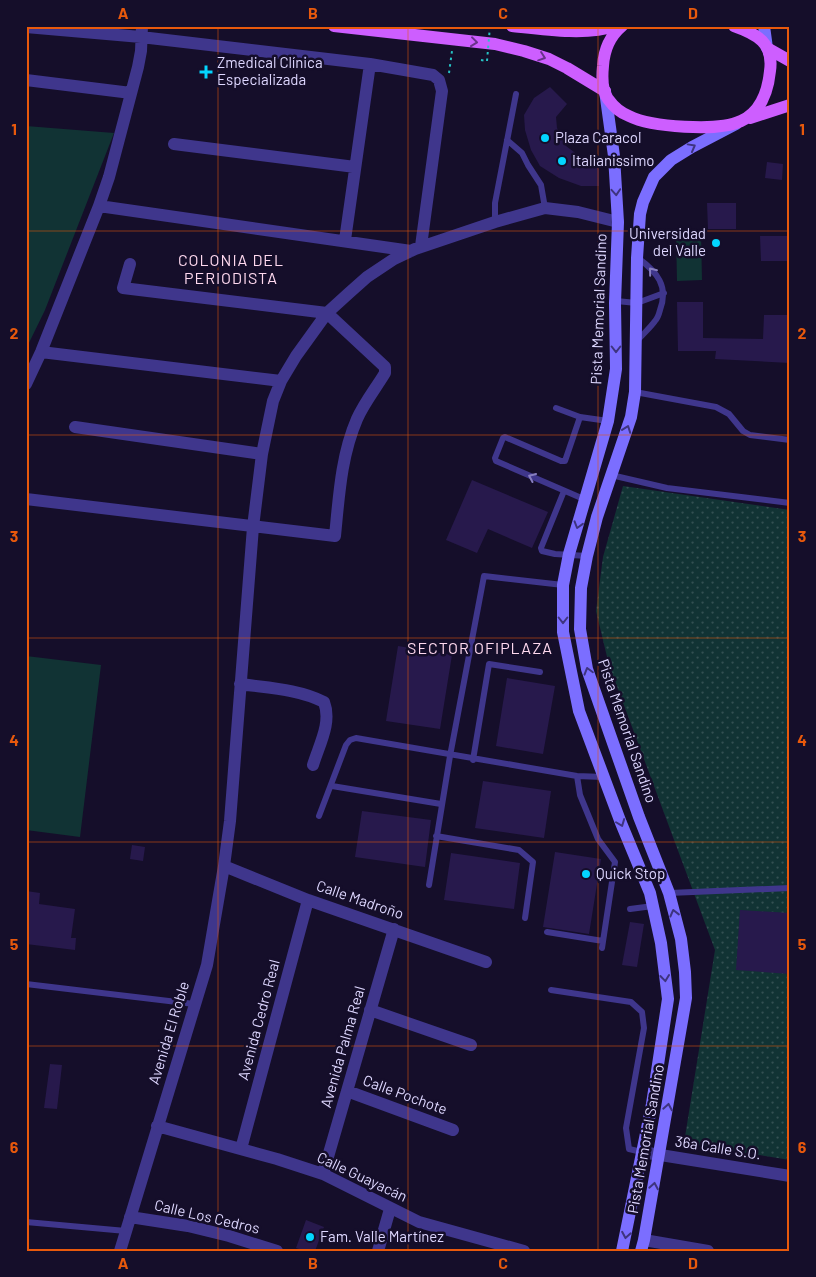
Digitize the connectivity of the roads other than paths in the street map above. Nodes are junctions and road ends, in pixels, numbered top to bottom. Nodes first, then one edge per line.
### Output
1 (334, 26) edge
2 (512, 26) edge
3 (614, 26) edge
4 (622, 26) edge
5 (734, 26) edge
6 (764, 26) edge
7 (26, 27) edge
8 (554, 28) edge
9 (141, 32) edge
10 (768, 48) junction
11 (790, 61) edge
12 (370, 64) junction
13 (26, 80) edge
14 (605, 91) junction
15 (131, 94) junction
16 (516, 94) dead end
17 (790, 105) edge
18 (743, 121) junction
19 (507, 140) junction
20 (174, 144) dead end
21 (354, 168) junction
22 (100, 206) junction
23 (545, 208) junction
24 (494, 222) junction
25 (618, 222) junction
26 (345, 240) junction
27 (388, 247) junction
28 (416, 248) junction
29 (637, 258) junction
30 (392, 261) junction
31 (130, 264) dead end
32 (664, 293) junction
33 (616, 301) junction
34 (637, 303) junction
35 (327, 313) junction
36 (636, 342) junction
37 (41, 352) junction
38 (281, 381) junction
39 (26, 384) edge
40 (635, 392) junction
41 (556, 408) dead end
42 (580, 417) junction
43 (608, 421) junction
44 (75, 427) dead end
45 (790, 440) edge
46 (262, 454) junction
47 (611, 475) junction
48 (564, 491) junction
49 (26, 499) edge
50 (586, 500) junction
51 (790, 503) edge
52 (253, 527) junction
53 (570, 554) junction
54 (587, 556) junction
55 (563, 585) junction
56 (540, 672) dead end
57 (240, 684) junction
58 (604, 718) junction
59 (450, 756) junction
60 (473, 760) junction
61 (312, 765) dead end
62 (577, 776) junction
63 (604, 777) junction
64 (332, 786) junction
65 (442, 804) junction
66 (319, 816) dead end
67 (639, 817) junction
68 (436, 836) junction
69 (224, 866) junction
70 (428, 885) dead end
71 (790, 888) edge
72 (669, 892) junction
73 (308, 900) junction
74 (653, 906) junction
75 (630, 909) dead end
76 (525, 918) dead end
77 (394, 929) junction
78 (547, 932) dead end
79 (603, 941) junction
80 (602, 948) dead end
81 (486, 962) dead end
82 (26, 984) edge
83 (551, 990) dead end
84 (194, 1004) junction
85 (370, 1010) junction
86 (471, 1045) dead end
87 (347, 1091) junction
88 (157, 1126) junction
89 (452, 1130) dead end
90 (241, 1150) junction
91 (642, 1152) junction
92 (659, 1155) junction
93 (323, 1174) junction
94 (790, 1176) edge
95 (390, 1209) junction
96 (130, 1217) junction
97 (26, 1222) edge
98 (126, 1231) junction
99 (642, 1246) edge
100 (120, 1251) edge
101 (277, 1251) edge
102 (378, 1251) edge
103 (524, 1251) edge
104 (622, 1251) edge
105 (708, 1251) edge

1 -> 14 main road
2 - 8 main road
3 - 8 main road
4 - 14 main road
5 - 10 main road
6 - 10 main road
7 - 9 street
9 - 12 street
9 - 15 street
10 - 11 main road
10 - 18 main road
12 - 21 street
12 - 28 street
13 - 15 street
14 - 18 main road
14 -> 25 main road, Pista Memorial Sandino
15 - 22 street
16 - 19 lane
17 - 18 main road
29 -> 18 main road, Pista Memorial Sandino
19 - 23 lane
19 - 24 lane
20 - 21 street
21 - 26 street
22 - 26 street
22 - 37 street
23 - 24 street, Avenida El Roble
23 - 25 street
24 - 28 street, Avenida El Roble
25 - 33 main road, Pista Memorial Sandino
26 - 27 street
27 - 28 street
27 - 30 street
28 - 30 street, Avenida El Roble
32 -> 29 lane
29 - 34 main road, Pista Memorial Sandino
30 - 35 street, Avenida El Roble
31 - 35 street
32 - 34 lane
32 - 36 lane
33 - 34 lane
33 -> 43 main road, Pista Memorial Sandino
34 - 36 main road, Pista Memorial Sandino
35 - 38 street, Avenida El Roble
35 - 52 street
36 - 40 main road, Pista Memorial Sandino
37 - 38 street
37 - 39 street
38 - 46 street, Avenida El Roble
40 - 45 lane
47 -> 40 main road, Pista Memorial Sandino
41 - 42 lane
42 - 43 lane
48 -> 42 lane
43 - 50 main road, Pista Memorial Sandino
44 - 46 street
46 - 52 street, Avenida El Roble
47 - 51 lane
47 - 54 main road, Pista Memorial Sandino
48 - 50 lane
48 - 53 lane
49 - 52 street
50 -> 53 main road, Pista Memorial Sandino
52 - 57 street, Avenida El Roble
53 - 54 lane
53 - 55 main road, Pista Memorial Sandino
58 -> 54 main road, Pista Memorial Sandino
55 - 59 lane
55 -> 63 main road, Pista Memorial Sandino
56 - 60 lane
57 - 61 street
57 - 69 street, Avenida El Roble
58 - 63 main road
58 - 67 main road, Pista Memorial Sandino
59 - 60 lane
59 - 64 lane
59 - 65 lane
60 - 62 lane
62 - 63 lane
62 - 79 lane
63 - 67 main road
63 -> 74 main road, Pista Memorial Sandino
64 - 65 lane
64 - 66 lane
65 - 68 lane
67 - 72 main road, Pista Memorial Sandino
68 - 70 lane
68 - 76 lane
69 - 73 street, Calle Madroño
69 - 84 street, Avenida El Roble
71 - 72 lane
92 -> 72 main road, Pista Memorial Sandino
73 - 77 street, Calle Madroño
73 - 90 street, Avenida Cedro Real
74 - 75 lane
74 -> 91 main road, Pista Memorial Sandino
77 - 81 street, Calle Madroño
77 - 85 street, Avenida Palma Real
78 - 79 lane
79 - 80 lane
82 - 84 lane
83 - 91 lane
84 - 88 street, Avenida El Roble
85 - 86 street
85 - 87 street, Avenida Palma Real
87 - 89 street, Calle Pochote
87 - 93 street, Avenida Palma Real
88 - 90 street, Calle Guayacán
88 - 96 street, Avenida El Roble
90 - 93 street, Calle Guayacán
91 - 92 street, 36a Calle S.O.
91 -> 104 main road, Pista Memorial Sandino
92 - 94 street, 36a Calle S.O.
99 -> 92 main road, Pista Memorial Sandino
93 - 95 street, Calle Guayacán
95 - 102 street
95 - 103 street, Calle Guayacán
96 - 98 street, Avenida El Roble
96 - 101 street, Calle Los Cedros
97 - 98 lane
98 - 100 street, Avenida El Roble
99 - 105 street

